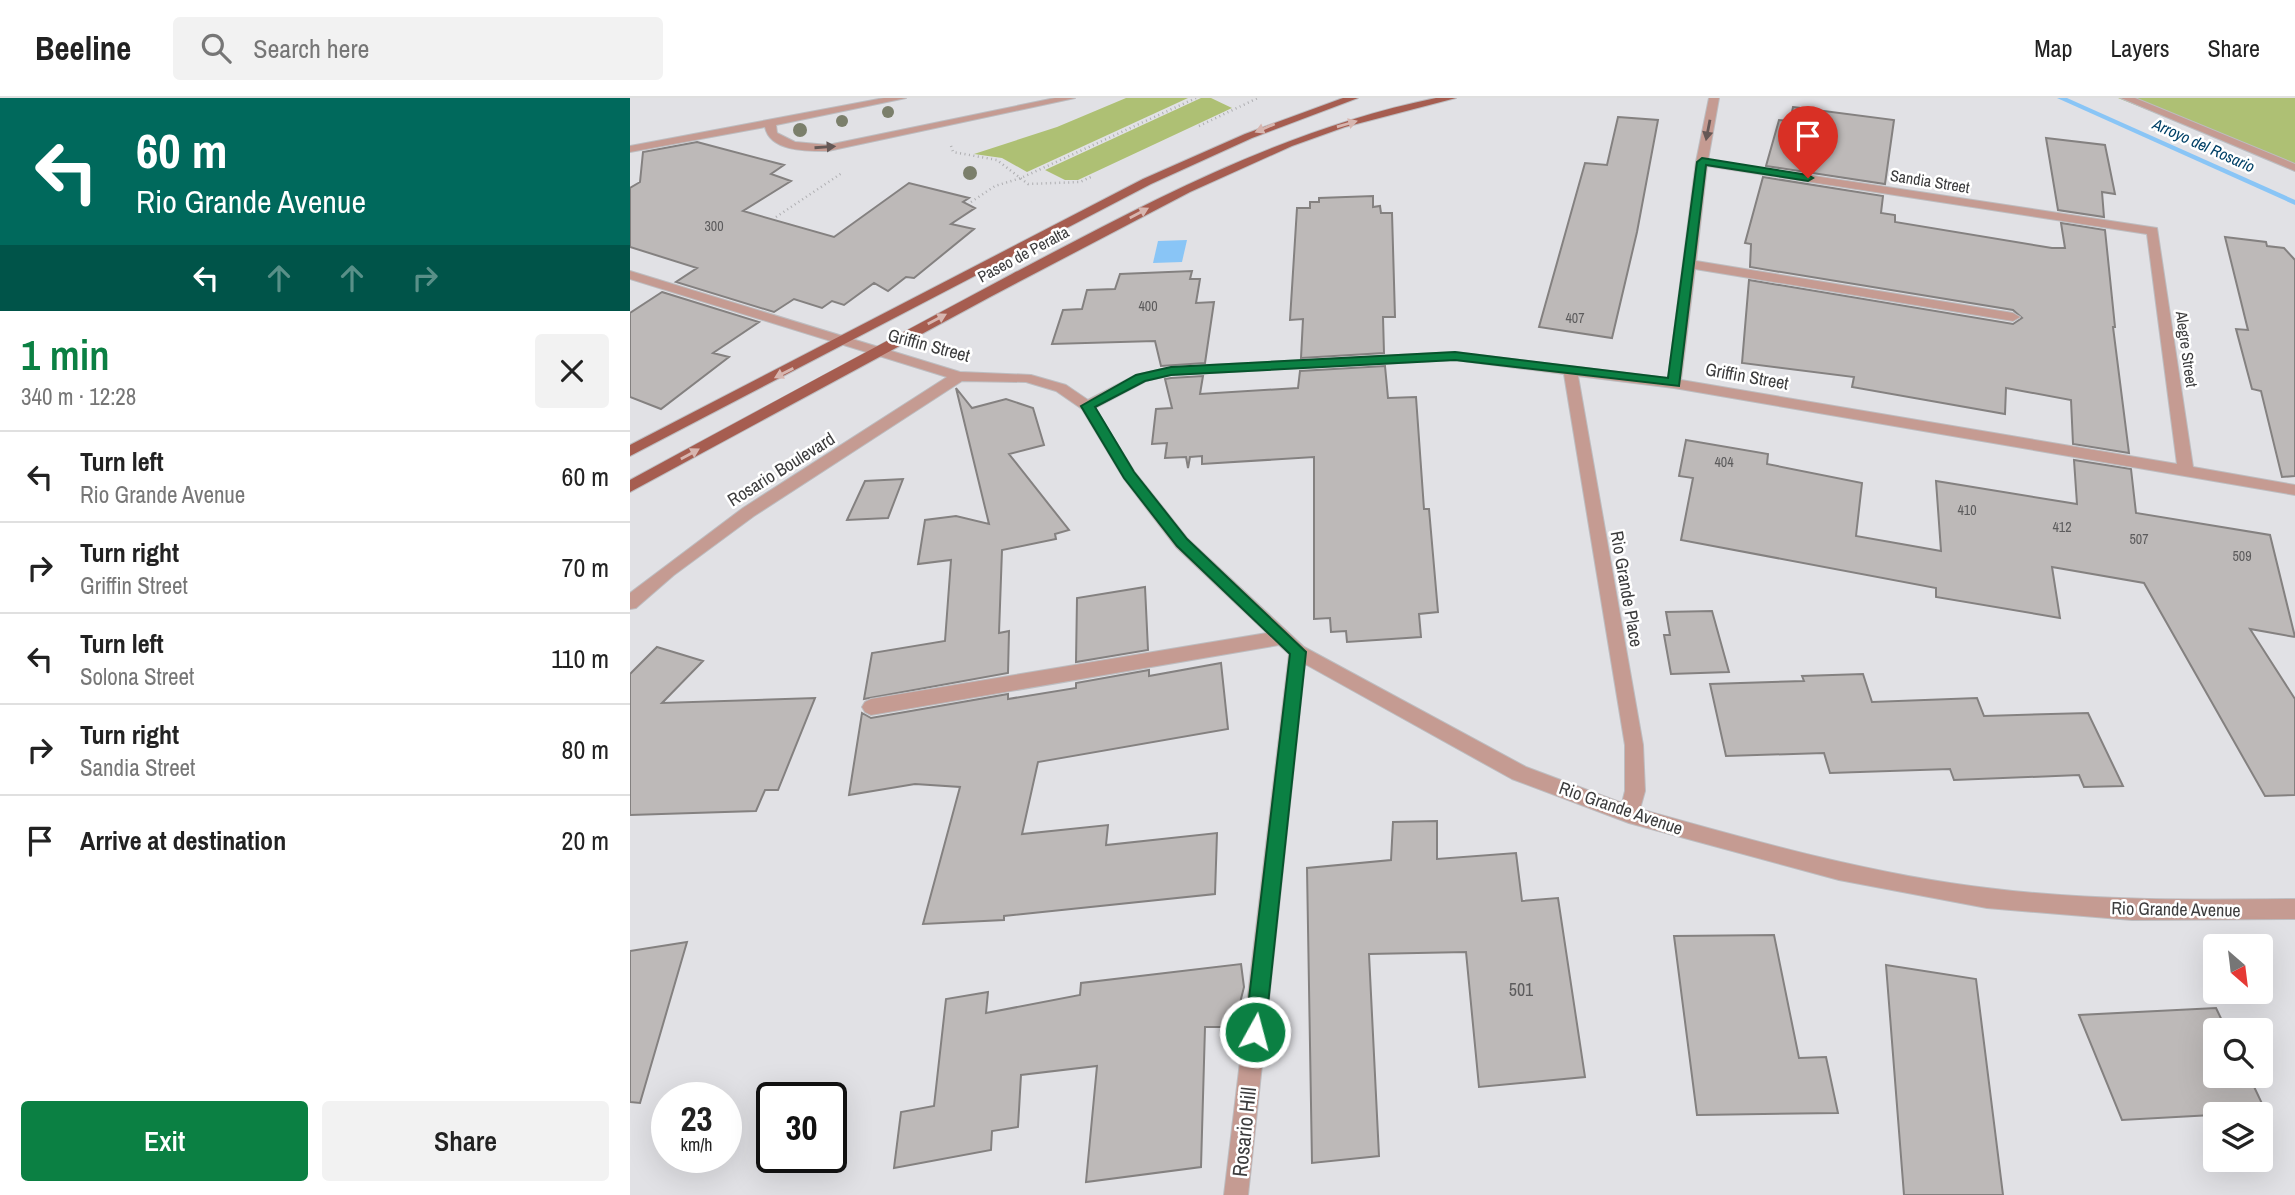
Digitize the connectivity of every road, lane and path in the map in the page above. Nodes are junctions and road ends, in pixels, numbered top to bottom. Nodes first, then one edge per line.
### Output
1 (901, 98) edge
2 (1070, 98) edge
3 (1196, 98) edge
4 (1258, 98) edge
5 (1353, 98) edge
6 (1451, 98) edge
7 (1714, 98) edge
8 (2126, 98) edge
9 (770, 123) junction
10 (1199, 126) dead end
11 (947, 137) dead end
12 (630, 149) edge
13 (1702, 162) junction
14 (2295, 168) edge
15 (1103, 171) dead end
16 (1021, 178) junction
17 (971, 202) dead end
18 (2153, 231) joint
19 (1689, 264) junction
20 (630, 275) edge
21 (644, 279) junction
22 (630, 288) edge
23 (2013, 317) dead end
24 (844, 341) junction
25 (877, 351) junction
26 (1570, 370) junction
27 (959, 376) junction
28 (1674, 383) junction
29 (1087, 406) junction
30 (630, 451) edge
31 (2186, 472) junction
32 (630, 487) edge
33 (2295, 490) edge
34 (630, 603) edge
35 (1291, 645) junction
36 (871, 706) dead end
37 (1629, 814) junction
38 (2295, 909) edge
39 (1237, 1195) edge

1 - 9 street
9 -> 2 street
3 - 16 path
4 - 10 path
5 -> 24 main road, Paseo de Peralta
25 -> 6 main road, Paseo de Peralta
7 -> 13 street
8 - 14 street
9 - 12 street
11 - 16 path
13 - 18 street, Sandia Street
13 - 19 street
15 - 16 path
16 - 17 path
18 - 31 street, Alegre Street
19 - 23 street
19 - 28 street
20 - 21 street, Griffin Street
21 - 22 street
21 - 24 street, Griffin Street
24 - 25 street, Griffin Street
24 -> 30 main road, Paseo de Peralta
25 - 27 street, Griffin Street
32 -> 25 main road, Paseo de Peralta
26 - 28 street, Griffin Street
26 - 29 street, Griffin Street
26 - 37 street, Rio Grande Place
27 - 29 street, Griffin Street
27 - 34 street, Rosario Boulevard
28 - 31 street, Griffin Street
29 - 35 street, Rio Grande Avenue
31 - 33 street, Griffin Street
35 - 36 street
35 - 37 street, Rio Grande Avenue
35 - 39 street, Rosario Hill
37 - 38 street, Rio Grande Avenue

